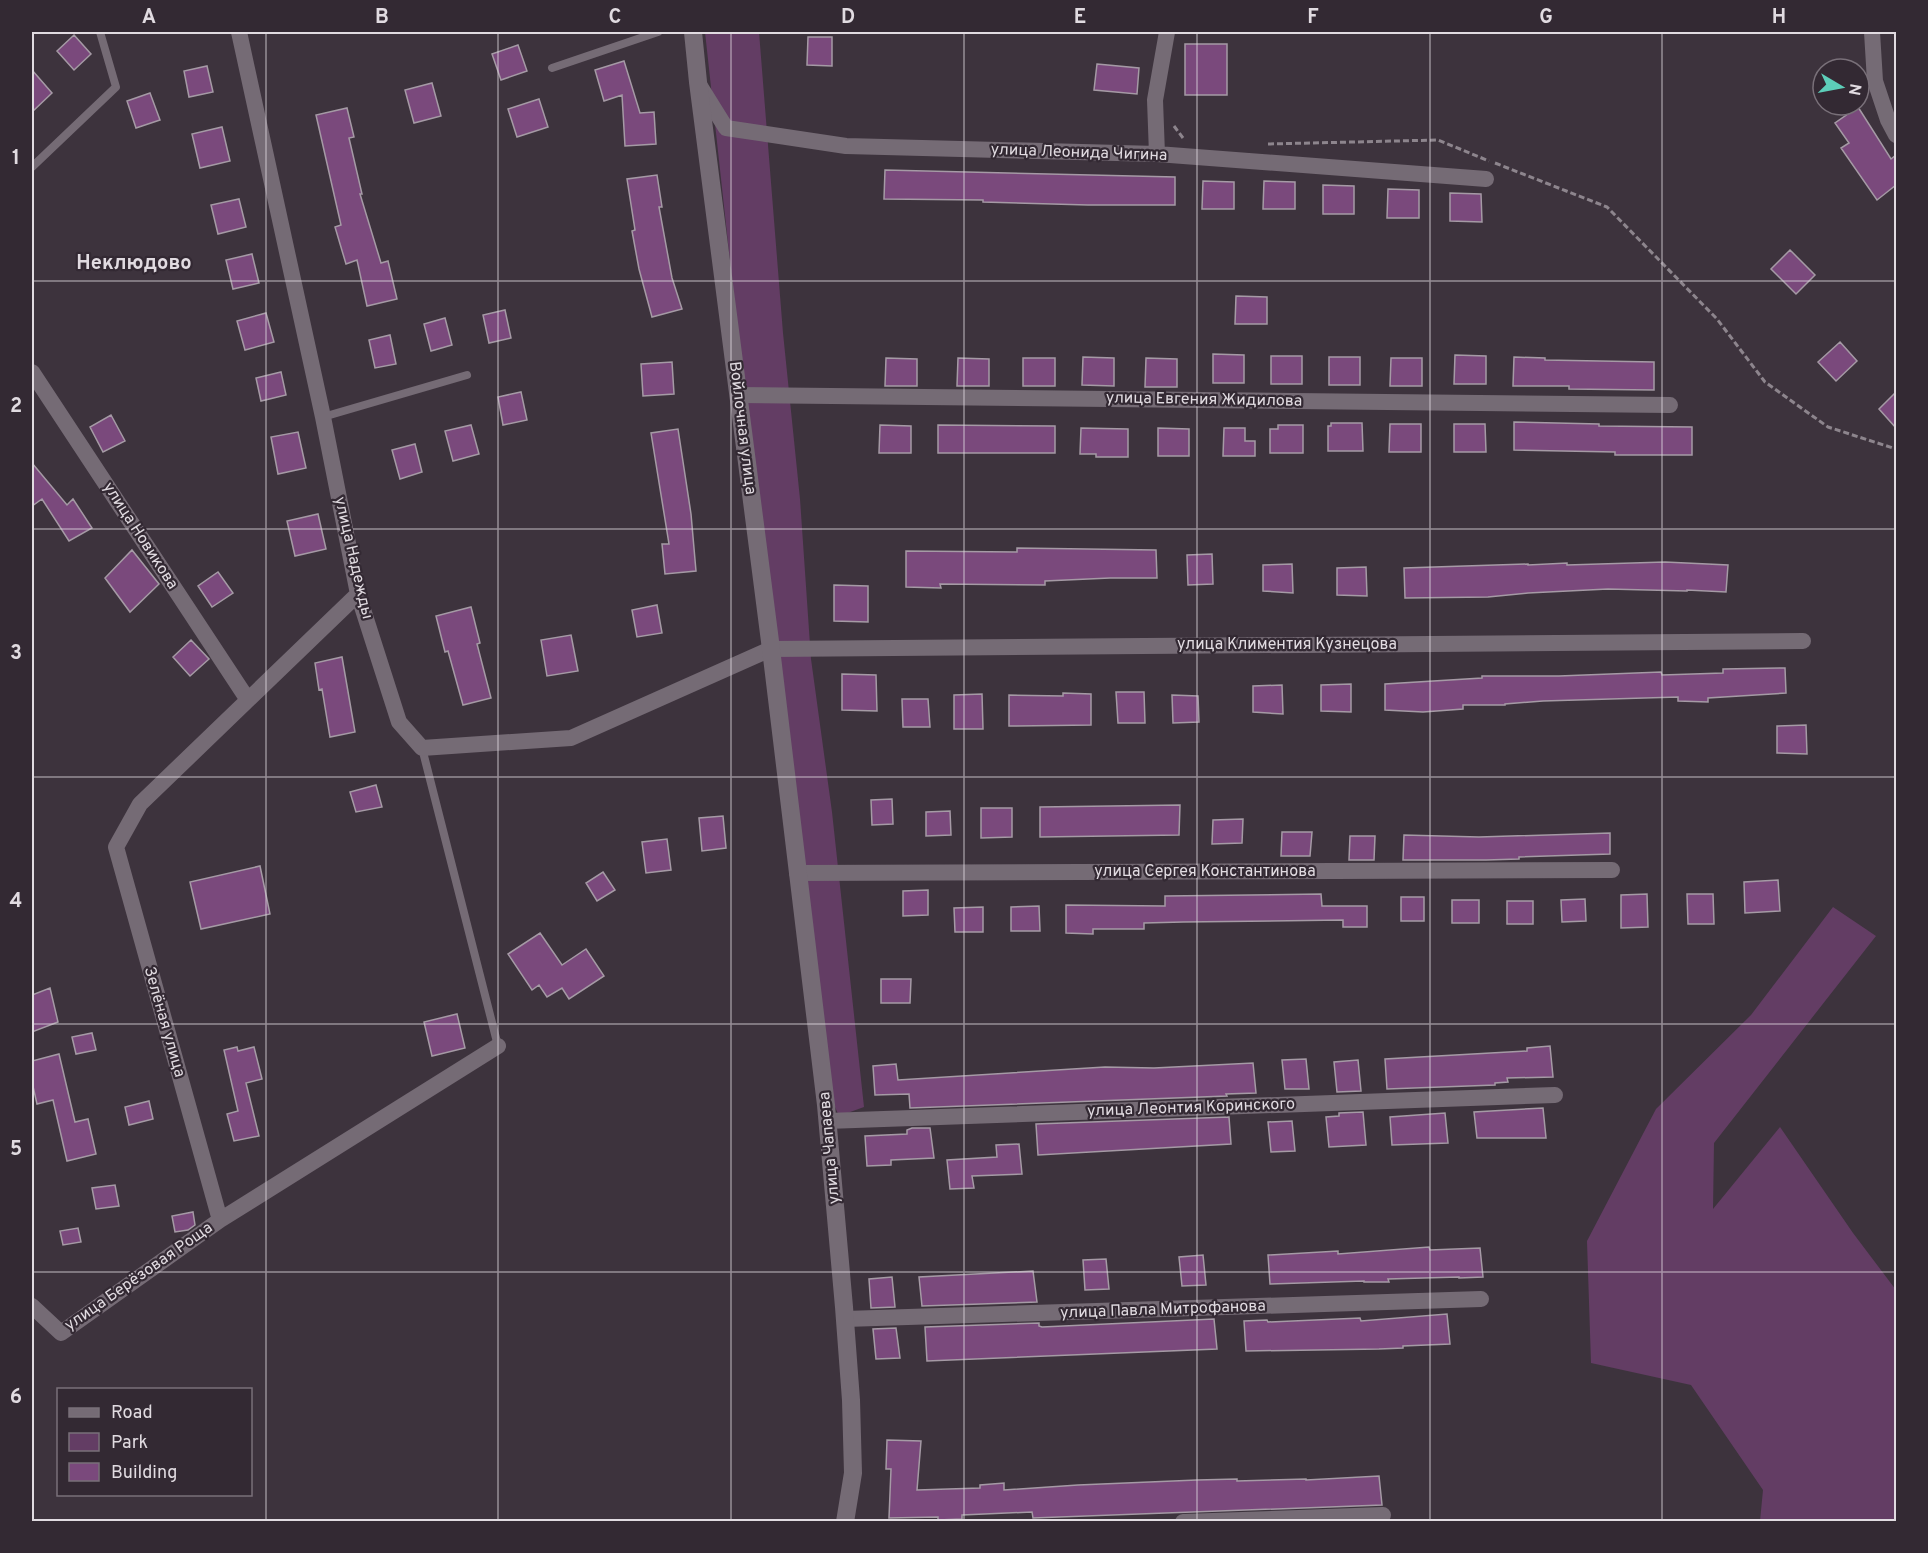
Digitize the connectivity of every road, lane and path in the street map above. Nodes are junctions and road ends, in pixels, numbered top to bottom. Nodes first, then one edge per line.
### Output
1 (100, 32) edge
2 (238, 32) edge
3 (658, 32) edge
4 (693, 32) edge
5 (1167, 32) edge
6 (1872, 32) edge
7 (552, 68) dead end
8 (698, 82) junction
9 (1896, 135) edge
10 (1183, 138) dead end
11 (1264, 144) dead end
12 (1157, 154) junction
13 (32, 167) edge
14 (1486, 178) dead end
15 (32, 372) edge
16 (467, 375) dead end
17 (738, 395) junction
18 (1670, 405) dead end
19 (323, 417) junction
20 (1896, 449) edge
21 (357, 594) junction
22 (1803, 642) dead end
23 (771, 649) junction
24 (248, 700) junction
25 (422, 748) junction
26 (786, 775) joint
27 (1612, 870) dead end
28 (797, 873) junction
29 (498, 1046) joint
30 (1555, 1095) dead end
31 (827, 1121) junction
32 (220, 1220) junction
33 (1481, 1299) dead end
34 (32, 1306) edge
35 (845, 1319) junction
36 (1383, 1515) dead end
37 (845, 1521) edge
38 (1183, 1521) edge

1 - 13 lane
2 - 19 street, улица Надежды
3 - 7 lane
4 - 8 street, Войлочная улица
5 - 12 street
6 - 9 street
8 - 12 street, улица Леонида Чигина
8 - 17 street, Войлочная улица
10 - 12 path
11 - 20 path
12 - 14 street, улица Леонида Чигина
15 - 24 street, улица Новикова
16 - 19 lane
17 - 18 street, улица Евгения Жидилова
17 - 23 street, Войлочная улица
19 - 21 street, улица Надежды
21 - 24 street, Зелёная улица
21 - 25 street, улица Надежды
22 - 23 street, улица Климентия Кузнецова
23 - 25 street
23 - 26 street, Войлочная улица
24 - 32 street, Зелёная улица
25 - 29 lane
26 - 28 street, улица Чапаева
27 - 28 street, улица Сергея Константинова
28 - 31 street, улица Чапаева
29 - 32 street
30 - 31 street, улица Леонтия Коринского
31 - 35 street, улица Чапаева
32 - 34 street, улица Берёзовая Роща
33 - 35 street, улица Павла Митрофанова
35 - 37 street, улица Чапаева
36 - 38 street

